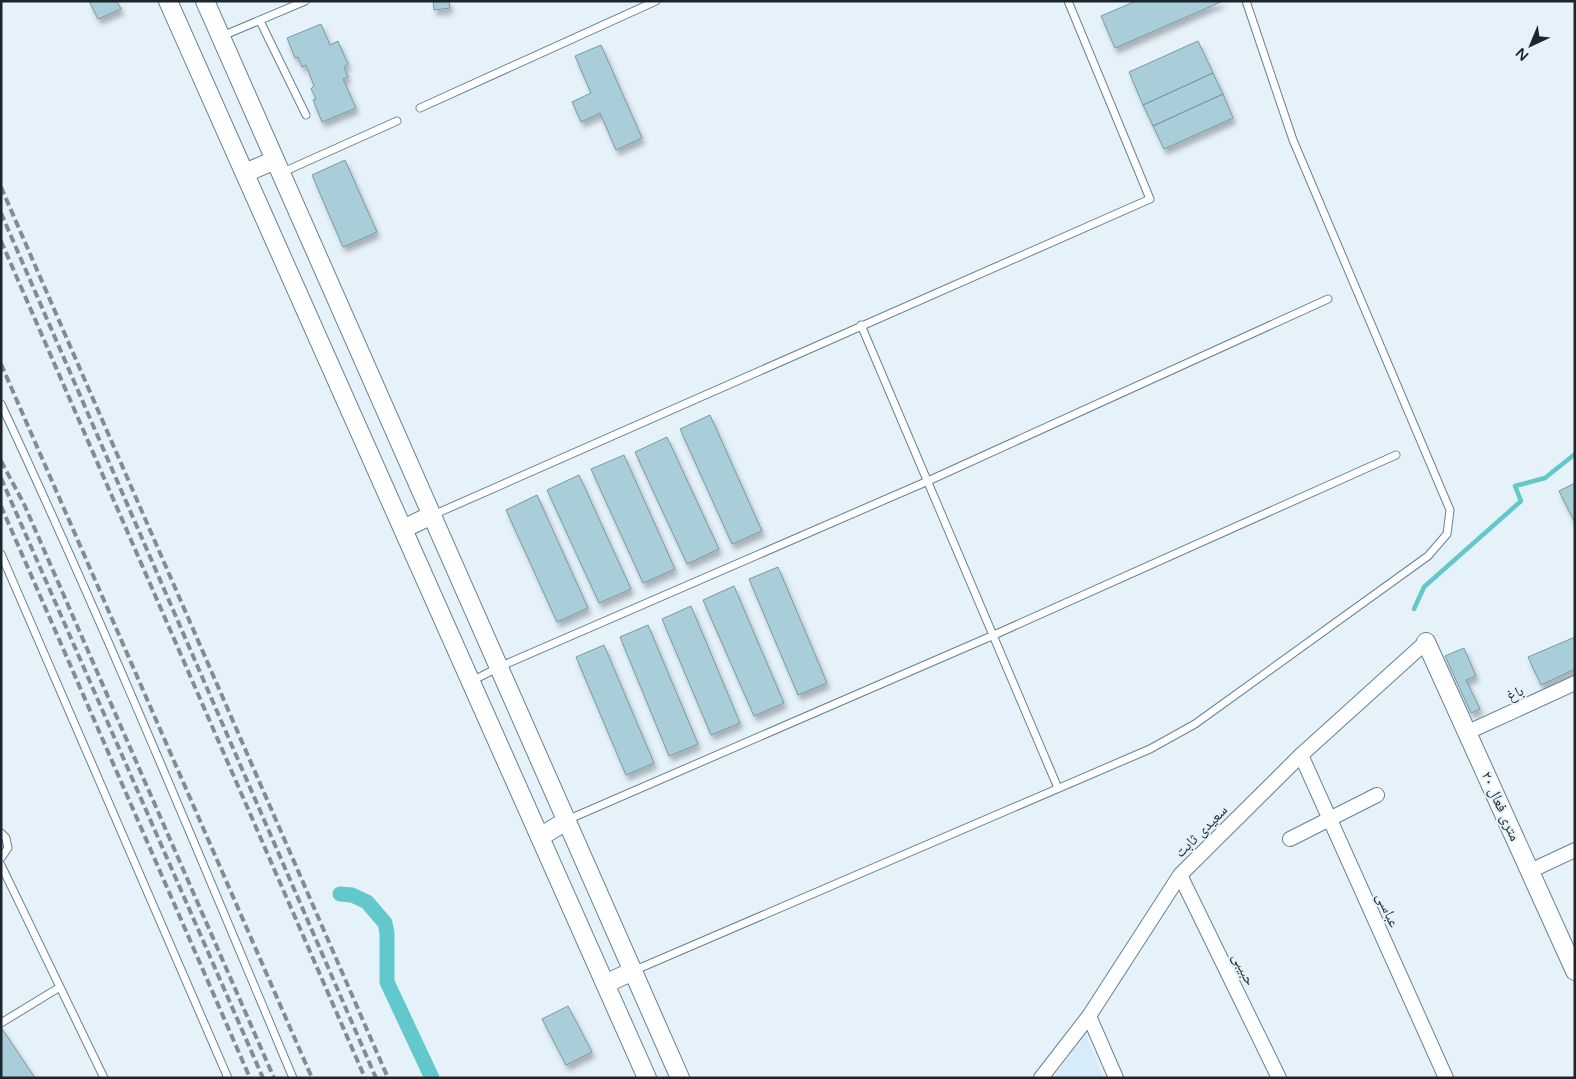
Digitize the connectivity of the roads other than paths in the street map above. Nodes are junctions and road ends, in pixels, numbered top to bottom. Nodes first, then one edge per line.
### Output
1 (168, 1) edge
2 (205, 1) edge
3 (305, 1) edge
4 (656, 1) edge
5 (1068, 1) edge
6 (1246, 1) edge
7 (260, 20) junction
8 (220, 37) junction
9 (420, 108) dead end
10 (306, 114) dead end
11 (397, 121) dead end
12 (278, 166) junction
13 (245, 173) junction
14 (1328, 299) dead end
15 (861, 325) junction
16 (1, 404) edge
17 (1396, 455) dead end
18 (928, 481) junction
19 (432, 515) junction
20 (403, 530) junction
21 (1, 554) edge
22 (994, 634) junction
23 (1426, 642) joint
24 (499, 667) junction
25 (471, 681) junction
26 (1575, 683) edge
27 (1468, 732) junction
28 (1301, 755) junction
29 (1058, 788) junction
30 (1377, 795) dead end
31 (1329, 818) junction
32 (566, 821) junction
33 (1, 833) edge
34 (540, 837) junction
35 (1290, 839) dead end
36 (1575, 850) edge
37 (1, 858) edge
38 (1, 865) edge
39 (1530, 871) junction
40 (1180, 876) junction
41 (1569, 944) edge
42 (633, 971) junction
43 (1575, 971) edge
44 (606, 984) junction
45 (60, 987) junction
46 (1089, 1016) junction
47 (1, 1022) edge
48 (104, 1078) edge
49 (228, 1078) edge
50 (293, 1078) edge
51 (647, 1078) edge
52 (680, 1078) edge
53 (1040, 1078) edge
54 (1116, 1078) edge
55 (1279, 1078) edge
56 (1446, 1078) edge

1 - 13 street
2 - 8 street
3 - 7 lane
4 - 9 lane
5 - 15 lane
6 - 29 lane
7 - 8 lane
7 - 10 lane
8 - 12 street
11 - 12 lane
12 - 13 street
12 - 19 street
13 - 20 street
14 - 18 lane
15 - 18 lane
15 - 19 lane
16 - 50 lane
17 - 22 lane
18 - 22 lane
18 - 24 lane
19 - 20 street
19 - 24 street
20 - 25 street
21 - 49 lane
22 - 29 lane
22 - 32 lane
23 - 27 street, ۲۰ متری فعال
23 - 28 street, سعیدی ثابت
24 - 25 lane
24 - 32 street
25 - 34 street
26 - 27 street, باغ
27 - 39 street, ۲۰ متری فعال
28 - 31 street, عباسی
28 - 40 street, سعیدی ثابت
29 - 42 lane
30 - 31 street
31 - 35 street
31 - 56 street, عباسی
32 - 34 street
32 - 42 street
33 - 37 lane
34 - 44 street
36 - 39 street
38 - 45 lane
39 - 41 street, ۲۰ متری فعال
40 - 46 street, سعیدی ثابت
40 - 55 street, حبیبی
41 - 43 street, ۲۰ متری فعال
42 - 44 street
42 - 52 street
44 - 51 street
45 - 47 lane
45 - 48 lane
46 - 53 street, سعیدی ثابت
46 - 54 street

